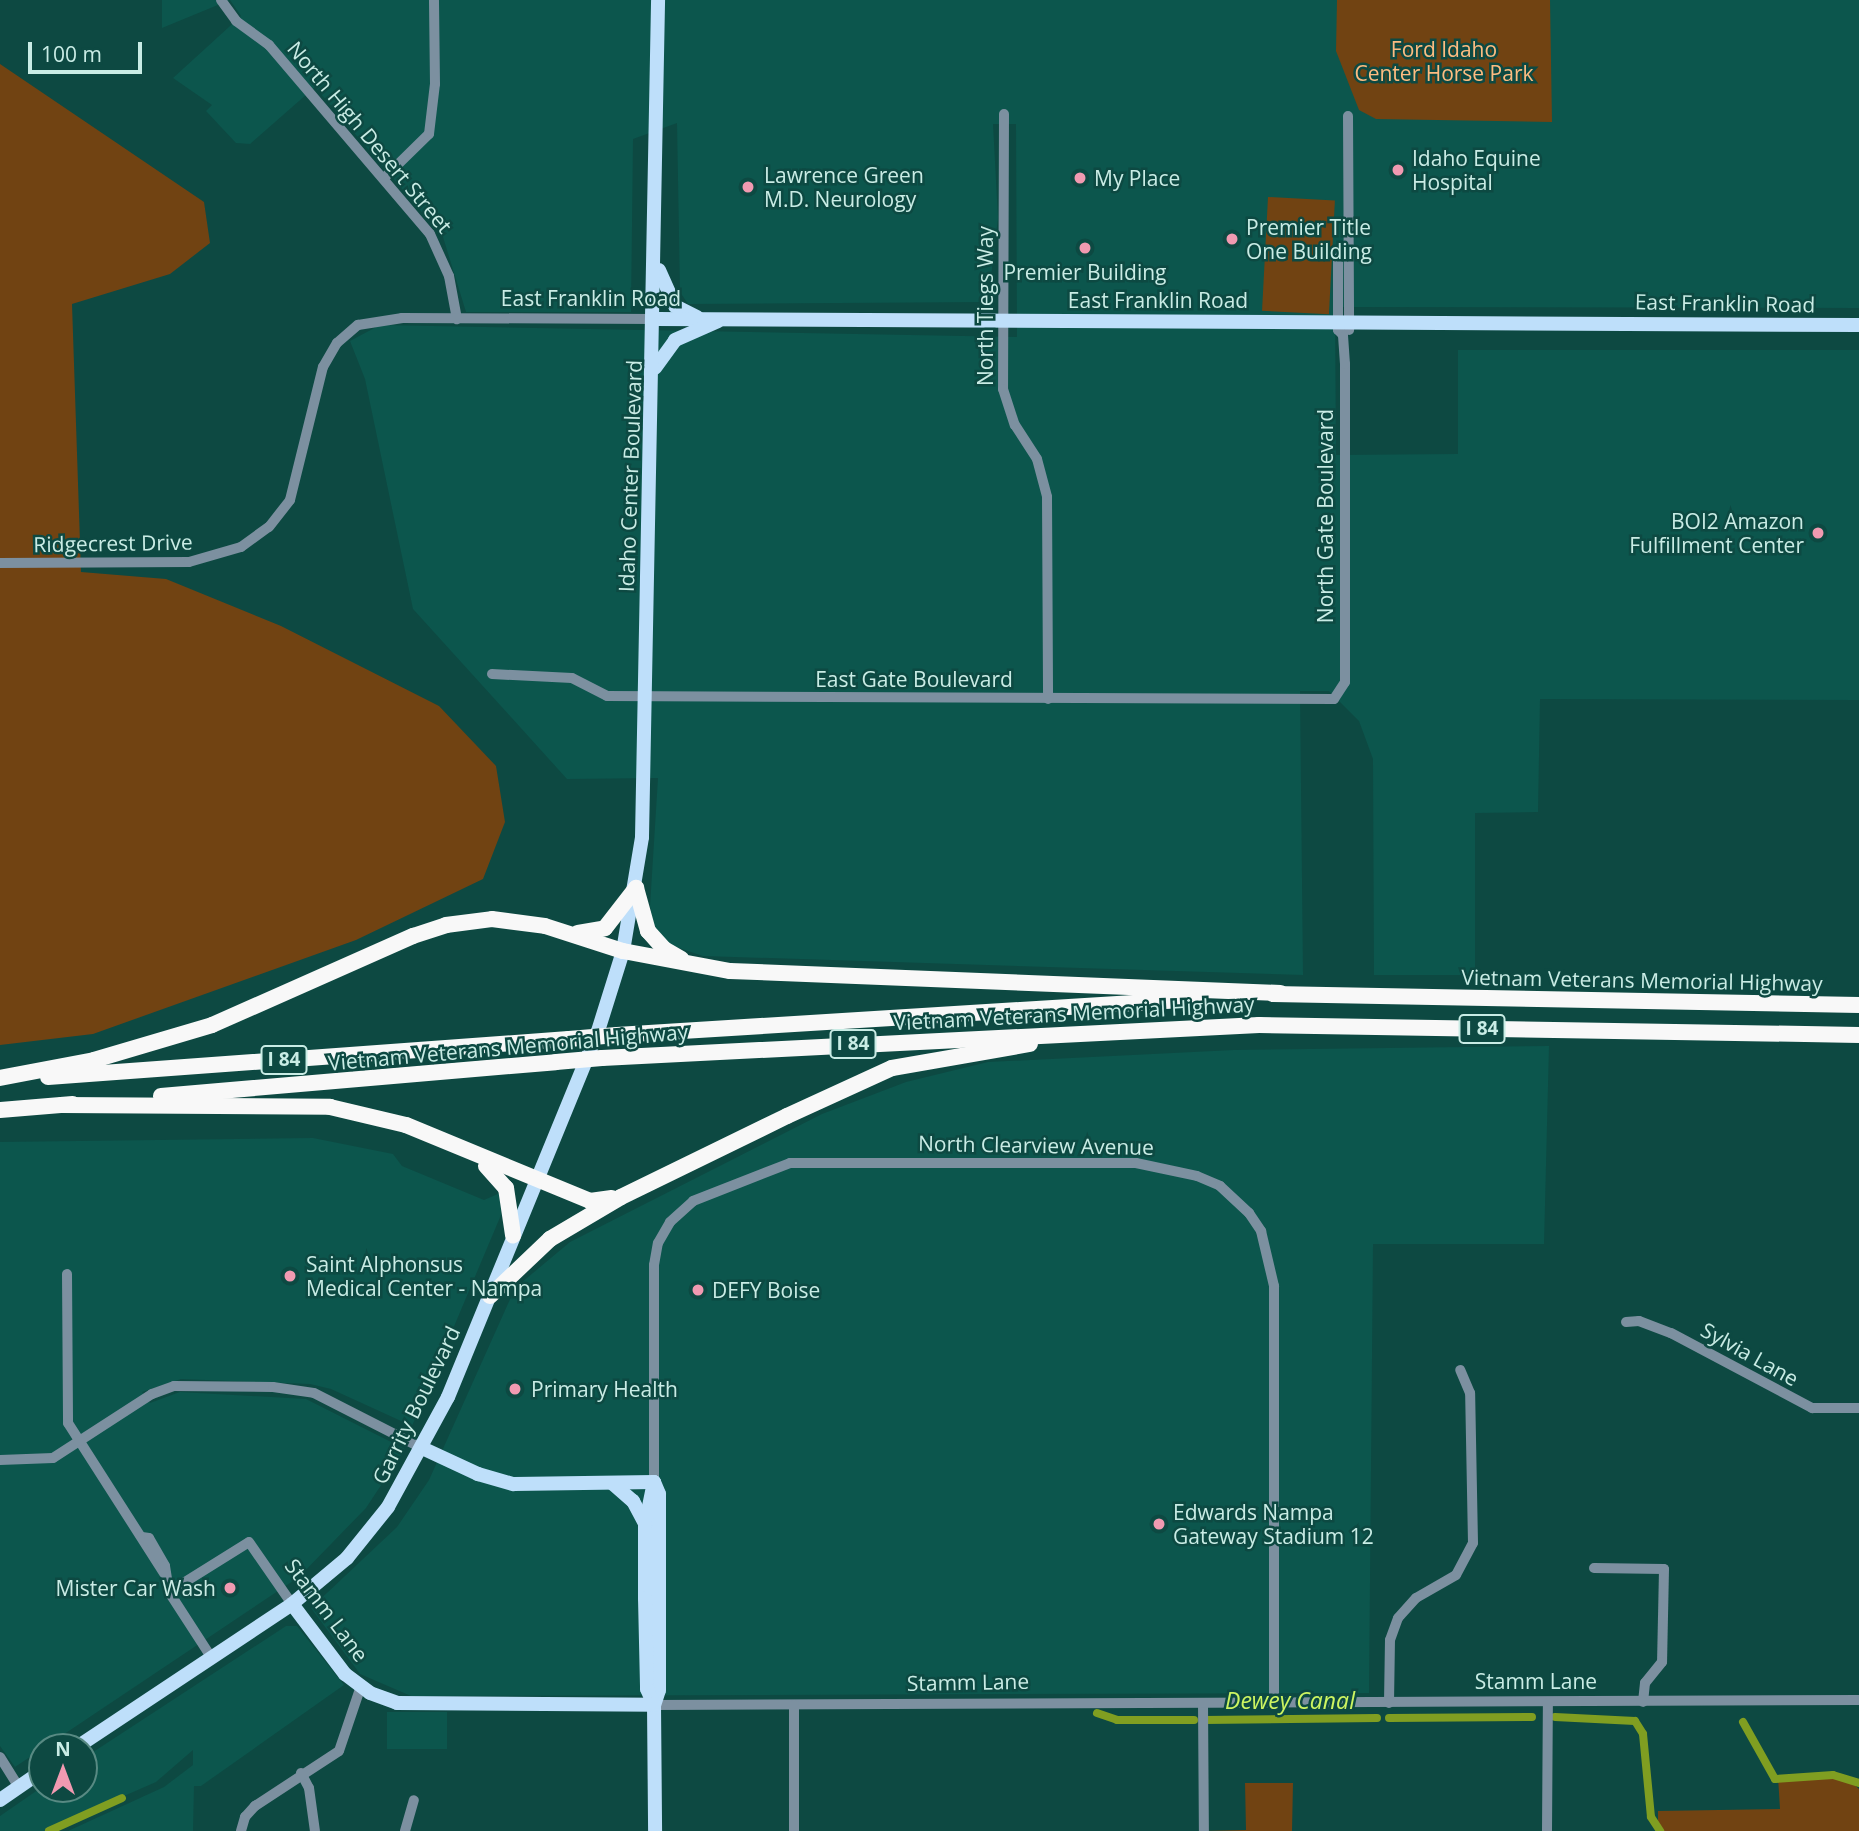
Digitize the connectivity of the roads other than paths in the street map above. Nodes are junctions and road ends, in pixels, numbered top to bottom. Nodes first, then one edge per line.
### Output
1 (221, 0) edge
2 (434, 0) edge
3 (657, 0) edge
4 (1004, 114) dead end
5 (1348, 117) dead end
6 (384, 178) junction
7 (655, 260) junction
8 (457, 319) junction
9 (655, 319) junction
10 (701, 319) junction
11 (721, 320) junction
12 (1002, 320) junction
13 (1344, 326) junction
14 (1859, 326) edge
15 (654, 369) junction
16 (0, 564) edge
17 (492, 674) dead end
18 (1339, 695) joint
19 (646, 697) junction
20 (1048, 699) junction
21 (636, 888) junction
22 (569, 932) junction
23 (624, 951) junction
24 (694, 966) junction
25 (1281, 993) junction
26 (1859, 1005) edge
27 (1105, 1031) junction
28 (1859, 1035) edge
29 (0, 1079) edge
30 (62, 1105) junction
31 (0, 1110) edge
32 (470, 1154) junction
33 (537, 1180) junction
34 (621, 1197) junction
35 (513, 1235) junction
36 (67, 1275) dead end
37 (490, 1296) junction
38 (1626, 1322) dead end
39 (1460, 1370) dead end
40 (1859, 1408) edge
41 (78, 1443) junction
42 (422, 1448) junction
43 (0, 1460) edge
44 (654, 1482) junction
45 (612, 1483) junction
46 (645, 1526) junction
47 (1594, 1567) dead end
48 (169, 1592) junction
49 (292, 1604) junction
50 (211, 1657) junction
51 (361, 1686) junction
52 (1859, 1700) edge
53 (1643, 1702) junction
54 (1203, 1703) junction
55 (1275, 1703) junction
56 (1389, 1703) junction
57 (1548, 1703) junction
58 (654, 1705) junction
59 (794, 1705) junction
60 (98, 1733) edge
61 (0, 1757) edge
62 (301, 1773) junction
63 (28, 1781) edge
64 (19, 1787) junction
65 (0, 1800) edge
66 (414, 1800) dead end
67 (241, 1831) edge
68 (315, 1831) edge
69 (405, 1831) edge
70 (654, 1831) edge
71 (794, 1831) edge
72 (1204, 1831) edge
73 (1547, 1831) edge

1 - 6 street, North High Desert Street
2 - 6 street
3 - 7 main road, Idaho Center Boulevard
4 - 12 street, North Tiegs Way
5 - 13 street, North Gate Boulevard
6 - 8 street, North High Desert Street
7 - 9 main road, Idaho Center Boulevard
7 - 10 main road
8 - 9 street, East Franklin Road
8 - 16 street, Ridgecrest Drive
9 - 10 main road, East Franklin Road
9 - 15 main road, Idaho Center Boulevard
10 - 11 main road, East Franklin Road
11 - 12 main road, East Franklin Road
11 - 15 main road
12 - 13 main road, East Franklin Road
12 - 20 street, North Tiegs Way
13 - 14 main road, East Franklin Road
13 - 18 street, North Gate Boulevard
15 - 19 main road, Idaho Center Boulevard
17 - 19 street, East Gate Boulevard
18 - 20 street, East Gate Boulevard
19 - 20 street, East Gate Boulevard
19 - 21 main road, Idaho Center Boulevard
21 - 22 highway
21 - 23 main road, Idaho Center Boulevard
21 - 24 highway
22 - 23 highway
22 - 29 highway
23 - 24 highway
23 - 33 main road, Garrity Boulevard
24 - 25 highway
25 - 26 highway, Vietnam Veterans Memorial Highway / I 84
25 - 29 highway, Vietnam Veterans Memorial Highway / I 84, bridge
27 - 28 highway, Vietnam Veterans Memorial Highway / I 84
27 - 30 highway, Vietnam Veterans Memorial Highway / I 84, bridge
27 - 34 highway
30 - 31 highway, Vietnam Veterans Memorial Highway / I 84
30 - 32 highway
32 - 33 highway
32 - 35 highway
33 - 34 highway
33 - 35 main road, Garrity Boulevard
34 - 37 highway
35 - 37 main road, Garrity Boulevard
36 - 41 street
37 - 42 main road, Garrity Boulevard
38 - 40 street, Sylvia Lane
39 - 56 street
41 - 42 street
41 - 43 street
41 - 48 street
42 - 45 main road
42 - 49 main road, Garrity Boulevard
44 - 45 main road
44 - 46 main road
44 - 55 street, North Clearview Avenue
44 - 58 main road
45 - 46 main road
46 - 58 main road
47 - 53 street
48 - 49 street, Stamm Lane
48 - 50 street
49 - 50 main road, Garrity Boulevard
49 - 51 main road, Stamm Lane
50 - 60 main road, Garrity Boulevard
51 - 58 main road, Stamm Lane
51 - 62 street
52 - 53 street, Stamm Lane
53 - 57 street, Stamm Lane
54 - 55 street, Stamm Lane
54 - 59 street, Stamm Lane
54 - 72 street
55 - 56 street, Stamm Lane
56 - 57 street, Stamm Lane
57 - 73 street
58 - 59 street, Stamm Lane
58 - 70 main road
59 - 71 street
61 - 64 street
62 - 67 street
62 - 68 street
63 - 64 main road
64 - 65 main road
66 - 69 street

